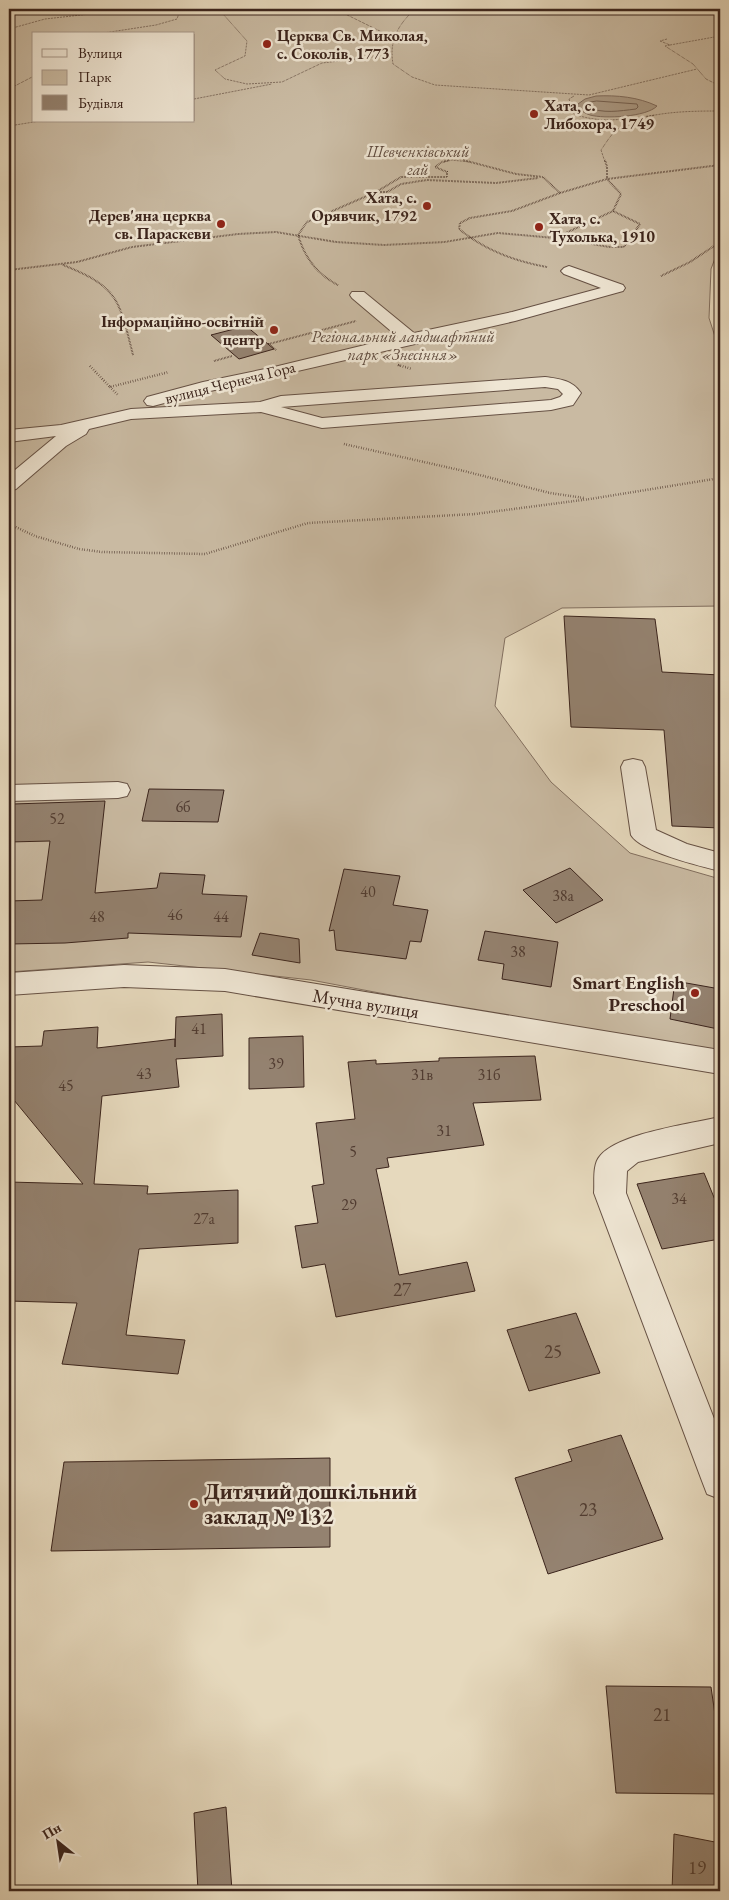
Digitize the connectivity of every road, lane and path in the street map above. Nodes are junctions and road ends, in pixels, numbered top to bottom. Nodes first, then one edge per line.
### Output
1 (136, 9) edge
2 (179, 9) edge
3 (209, 9) edge
4 (224, 9) edge
5 (335, 9) edge
6 (415, 9) edge
7 (179, 13) junction
8 (9, 29) edge
9 (110, 32) edge
10 (720, 36) edge
11 (392, 37) junction
12 (667, 40) dead end
13 (670, 45) junction
14 (391, 55) junction
15 (696, 69) junction
16 (32, 77) edge
17 (282, 82) junction
18 (720, 86) edge
19 (9, 89) edge
20 (575, 95) junction
21 (195, 99) edge
22 (720, 111) edge
23 (666, 114) junction
24 (34, 122) edge
25 (9, 126) edge
26 (720, 165) edge
27 (544, 178) junction
28 (607, 179) junction
29 (376, 192) junction
30 (560, 193) junction
31 (613, 212) junction
32 (298, 235) junction
33 (555, 238) junction
34 (470, 239) junction
35 (720, 242) edge
36 (62, 264) junction
37 (9, 270) edge
38 (570, 271) joint
39 (661, 276) dead end
40 (358, 295) joint
41 (363, 319) dead end
42 (411, 339) junction
43 (274, 352) dead end
44 (133, 355) dead end
45 (232, 356) dead end
46 (206, 362) dead end
47 (90, 366) dead end
48 (172, 371) dead end
49 (175, 373) dead end
50 (147, 377) junction
51 (261, 407) junction
52 (89, 424) junction
53 (9, 436) edge
54 (340, 444) dead end
55 (720, 478) edge
56 (9, 484) edge
57 (590, 499) junction
58 (9, 524) edge
59 (633, 767) dead end
60 (118, 790) dead end
61 (9, 793) edge
62 (720, 862) edge
63 (9, 984) edge
64 (720, 1062) edge
65 (720, 1130) edge
66 (720, 1481) edge

1 - 7 path
1 - 8 path
2 - 7 path
3 - 7 path
4 - 17 path
5 - 11 path
6 - 11 path
7 - 9 path
10 - 13 path
11 - 14 path
12 - 13 path
13 - 15 path
14 - 17 path
14 - 20 path
15 - 18 path
15 - 20 path
16 - 19 path
17 - 21 path
20 - 23 path
22 - 23 path
23 - 28 path
24 - 25 path
26 - 28 path
27 - 29 path
27 - 29 path
27 - 30 path
28 - 30 path
28 - 31 path
29 - 32 path
30 - 34 path
31 - 33 path
31 - 33 path
32 - 34 path
32 - 36 path
32 - 40 path
33 - 34 path
34 - 38 path
35 - 39 path
36 - 37 path
36 - 44 path
38 - 42 street, вулиця Чернеча Гора
40 - 42 street
41 - 43 path
42 - 52 street, вулиця Чернеча Гора
45 - 46 path
47 - 50 path
48 - 50 path
49 - 50 path
51 - 51 street
51 - 52 street
52 - 53 street
52 - 56 street, вулиця Чернеча Гора
54 - 57 path
55 - 57 path
57 - 58 path
59 - 62 street
60 - 61 street
63 - 64 street, Мучна вулиця
65 - 66 street

